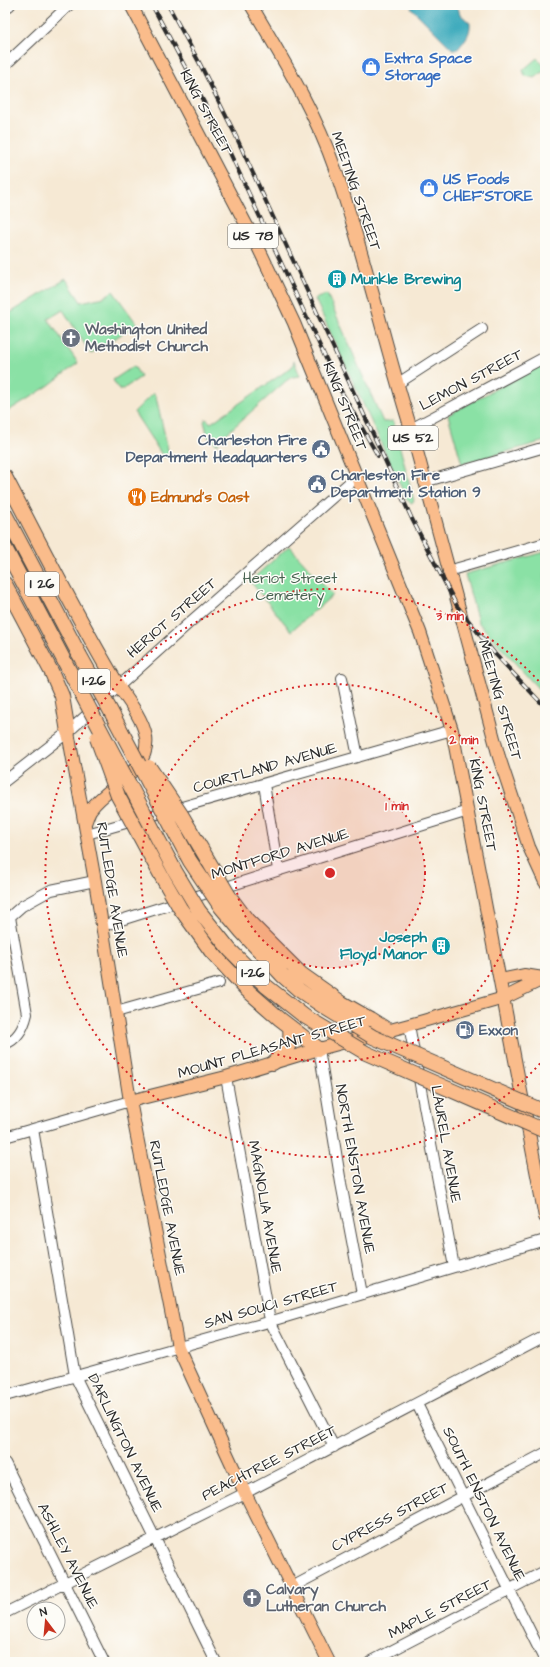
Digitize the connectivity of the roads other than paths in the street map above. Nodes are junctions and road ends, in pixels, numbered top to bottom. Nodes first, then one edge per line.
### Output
1 (10, 5) edge
2 (69, 5) edge
3 (131, 5) edge
4 (251, 5) edge
5 (5, 9) edge
6 (5, 64) edge
7 (482, 329) dead end
8 (545, 357) edge
9 (397, 384) junction
10 (411, 429) junction
11 (545, 447) edge
12 (357, 476) junction
13 (5, 477) edge
14 (424, 482) junction
15 (5, 514) edge
16 (545, 543) edge
17 (5, 548) edge
18 (448, 571) junction
19 (5, 585) edge
20 (5, 606) edge
21 (79, 654) joint
22 (66, 665) joint
23 (342, 678) dead end
24 (118, 686) junction
25 (79, 689) junction
26 (109, 708) junction
27 (452, 730) junction
28 (68, 732) junction
29 (358, 757) junction
30 (5, 781) edge
31 (264, 784) junction
32 (468, 811) junction
33 (86, 830) junction
34 (278, 870) junction
35 (95, 881) junction
36 (545, 882) edge
37 (7, 919) edge
38 (102, 926) junction
39 (544, 978) edge
40 (500, 980) junction
41 (219, 983) dead end
42 (504, 998) junction
43 (116, 1012) junction
44 (409, 1025) junction
45 (290, 1027) junction
46 (389, 1031) junction
47 (5, 1044) edge
48 (319, 1049) junction
49 (273, 1063) junction
50 (226, 1077) junction
51 (130, 1101) junction
52 (545, 1112) edge
53 (33, 1129) junction
54 (545, 1131) edge
55 (5, 1136) edge
56 (545, 1217) edge
57 (545, 1240) edge
58 (454, 1267) junction
59 (362, 1294) junction
60 (271, 1321) junction
61 (545, 1336) edge
62 (178, 1347) junction
63 (75, 1376) junction
64 (5, 1396) edge
65 (417, 1404) junction
66 (334, 1447) junction
67 (545, 1453) edge
68 (5, 1463) edge
69 (245, 1493) junction
70 (462, 1496) junction
71 (155, 1537) junction
72 (545, 1571) edge
73 (65, 1583) junction
74 (292, 1587) junction
75 (509, 1590) junction
76 (5, 1613) edge
77 (545, 1661) edge
78 (104, 1662) edge
79 (216, 1662) edge
80 (329, 1662) edge
81 (370, 1662) edge

1 - 5 street
2 - 6 street
3 - 12 main road, KING STREET / US 78
4 - 9 main road, MEETING STREET / US 52
7 - 9 street
8 - 10 street, LEMON STREET
9 - 10 main road, MEETING STREET / US 52
10 - 14 main road, MEETING STREET / US 52
11 - 14 street
12 - 24 street, HERIOT STREET
12 - 27 main road, KING STREET / US 78
13 - 24 highway
14 - 18 main road, MEETING STREET / US 52
15 - 21 highway, I 26
16 - 18 street
17 - 22 highway, I 26
18 - 36 main road, MEETING STREET / US 52
19 - 20 highway
19 - 28 highway
21 - 26 highway, I-26, bridge
22 - 25 highway, I-26
23 - 29 street
24 - 28 street, HERIOT STREET
24 - 33 main road
25 - 45 highway, bridge
25 - 54 highway, I-26, bridge
26 - 46 highway, bridge
26 - 52 highway, I-26, bridge
27 - 29 street, COURTLAND AVENUE
27 - 32 main road, KING STREET / US 78
28 - 30 street, HERIOT STREET
28 - 33 main road, RUTLEDGE AVENUE
29 - 31 street, COURTLAND AVENUE
31 - 33 street, COURTLAND AVENUE
31 - 34 street
32 - 34 street, MONTFORD AVENUE
32 - 40 main road, KING STREET / US 78
33 - 35 main road, RUTLEDGE AVENUE
34 - 38 street, MONTFORD AVENUE
35 - 37 street
35 - 38 main road, RUTLEDGE AVENUE
37 - 47 street
38 - 43 main road, RUTLEDGE AVENUE
39 - 40 main road
39 - 42 main road, MOUNT PLEASANT STREET
40 - 42 main road, KING STREET / US 78
41 - 43 street
42 - 44 main road, MOUNT PLEASANT STREET
42 - 56 main road, KING STREET / US 78
43 - 51 main road, RUTLEDGE AVENUE
44 - 46 main road, MOUNT PLEASANT STREET
44 - 58 street, LAUREL AVENUE
45 - 48 highway
45 - 49 highway
46 - 48 main road, MOUNT PLEASANT STREET
48 - 49 main road, MOUNT PLEASANT STREET
48 - 59 street, NORTH ENSTON AVENUE
49 - 50 main road, MOUNT PLEASANT STREET
50 - 51 main road, MOUNT PLEASANT STREET
50 - 60 street, MAGNOLIA AVENUE
51 - 53 street, MOUNT PLEASANT STREET
51 - 62 main road, RUTLEDGE AVENUE
53 - 55 street, MOUNT PLEASANT STREET
53 - 63 street, DARLINGTON AVENUE
57 - 58 street, SAN SOUCI STREET
58 - 59 street, SAN SOUCI STREET
59 - 60 street, SAN SOUCI STREET
60 - 62 street, SAN SOUCI STREET
60 - 66 street, MAGNOLIA AVENUE
61 - 65 street, PEACHTREE STREET
62 - 63 street, SAN SOUCI STREET
62 - 69 main road, RUTLEDGE AVENUE
63 - 64 street, SAN SOUCI STREET
63 - 71 street, DARLINGTON AVENUE
65 - 66 street, PEACHTREE STREET
65 - 70 street, SOUTH ENSTON AVENUE
66 - 69 street, PEACHTREE STREET
67 - 70 street, CYPRESS STREET
68 - 73 street, ASHLEY AVENUE
69 - 71 street, PEACHTREE STREET
69 - 74 main road, RUTLEDGE AVENUE
70 - 74 street, CYPRESS STREET
70 - 75 street, SOUTH ENSTON AVENUE
71 - 73 street, PEACHTREE STREET
71 - 79 street, DARLINGTON AVENUE
72 - 75 street, MAPLE STREET
73 - 76 street, PEACHTREE STREET
73 - 78 street, ASHLEY AVENUE
74 - 80 main road, RUTLEDGE AVENUE
75 - 77 street, SOUTH ENSTON AVENUE
75 - 81 street, MAPLE STREET

